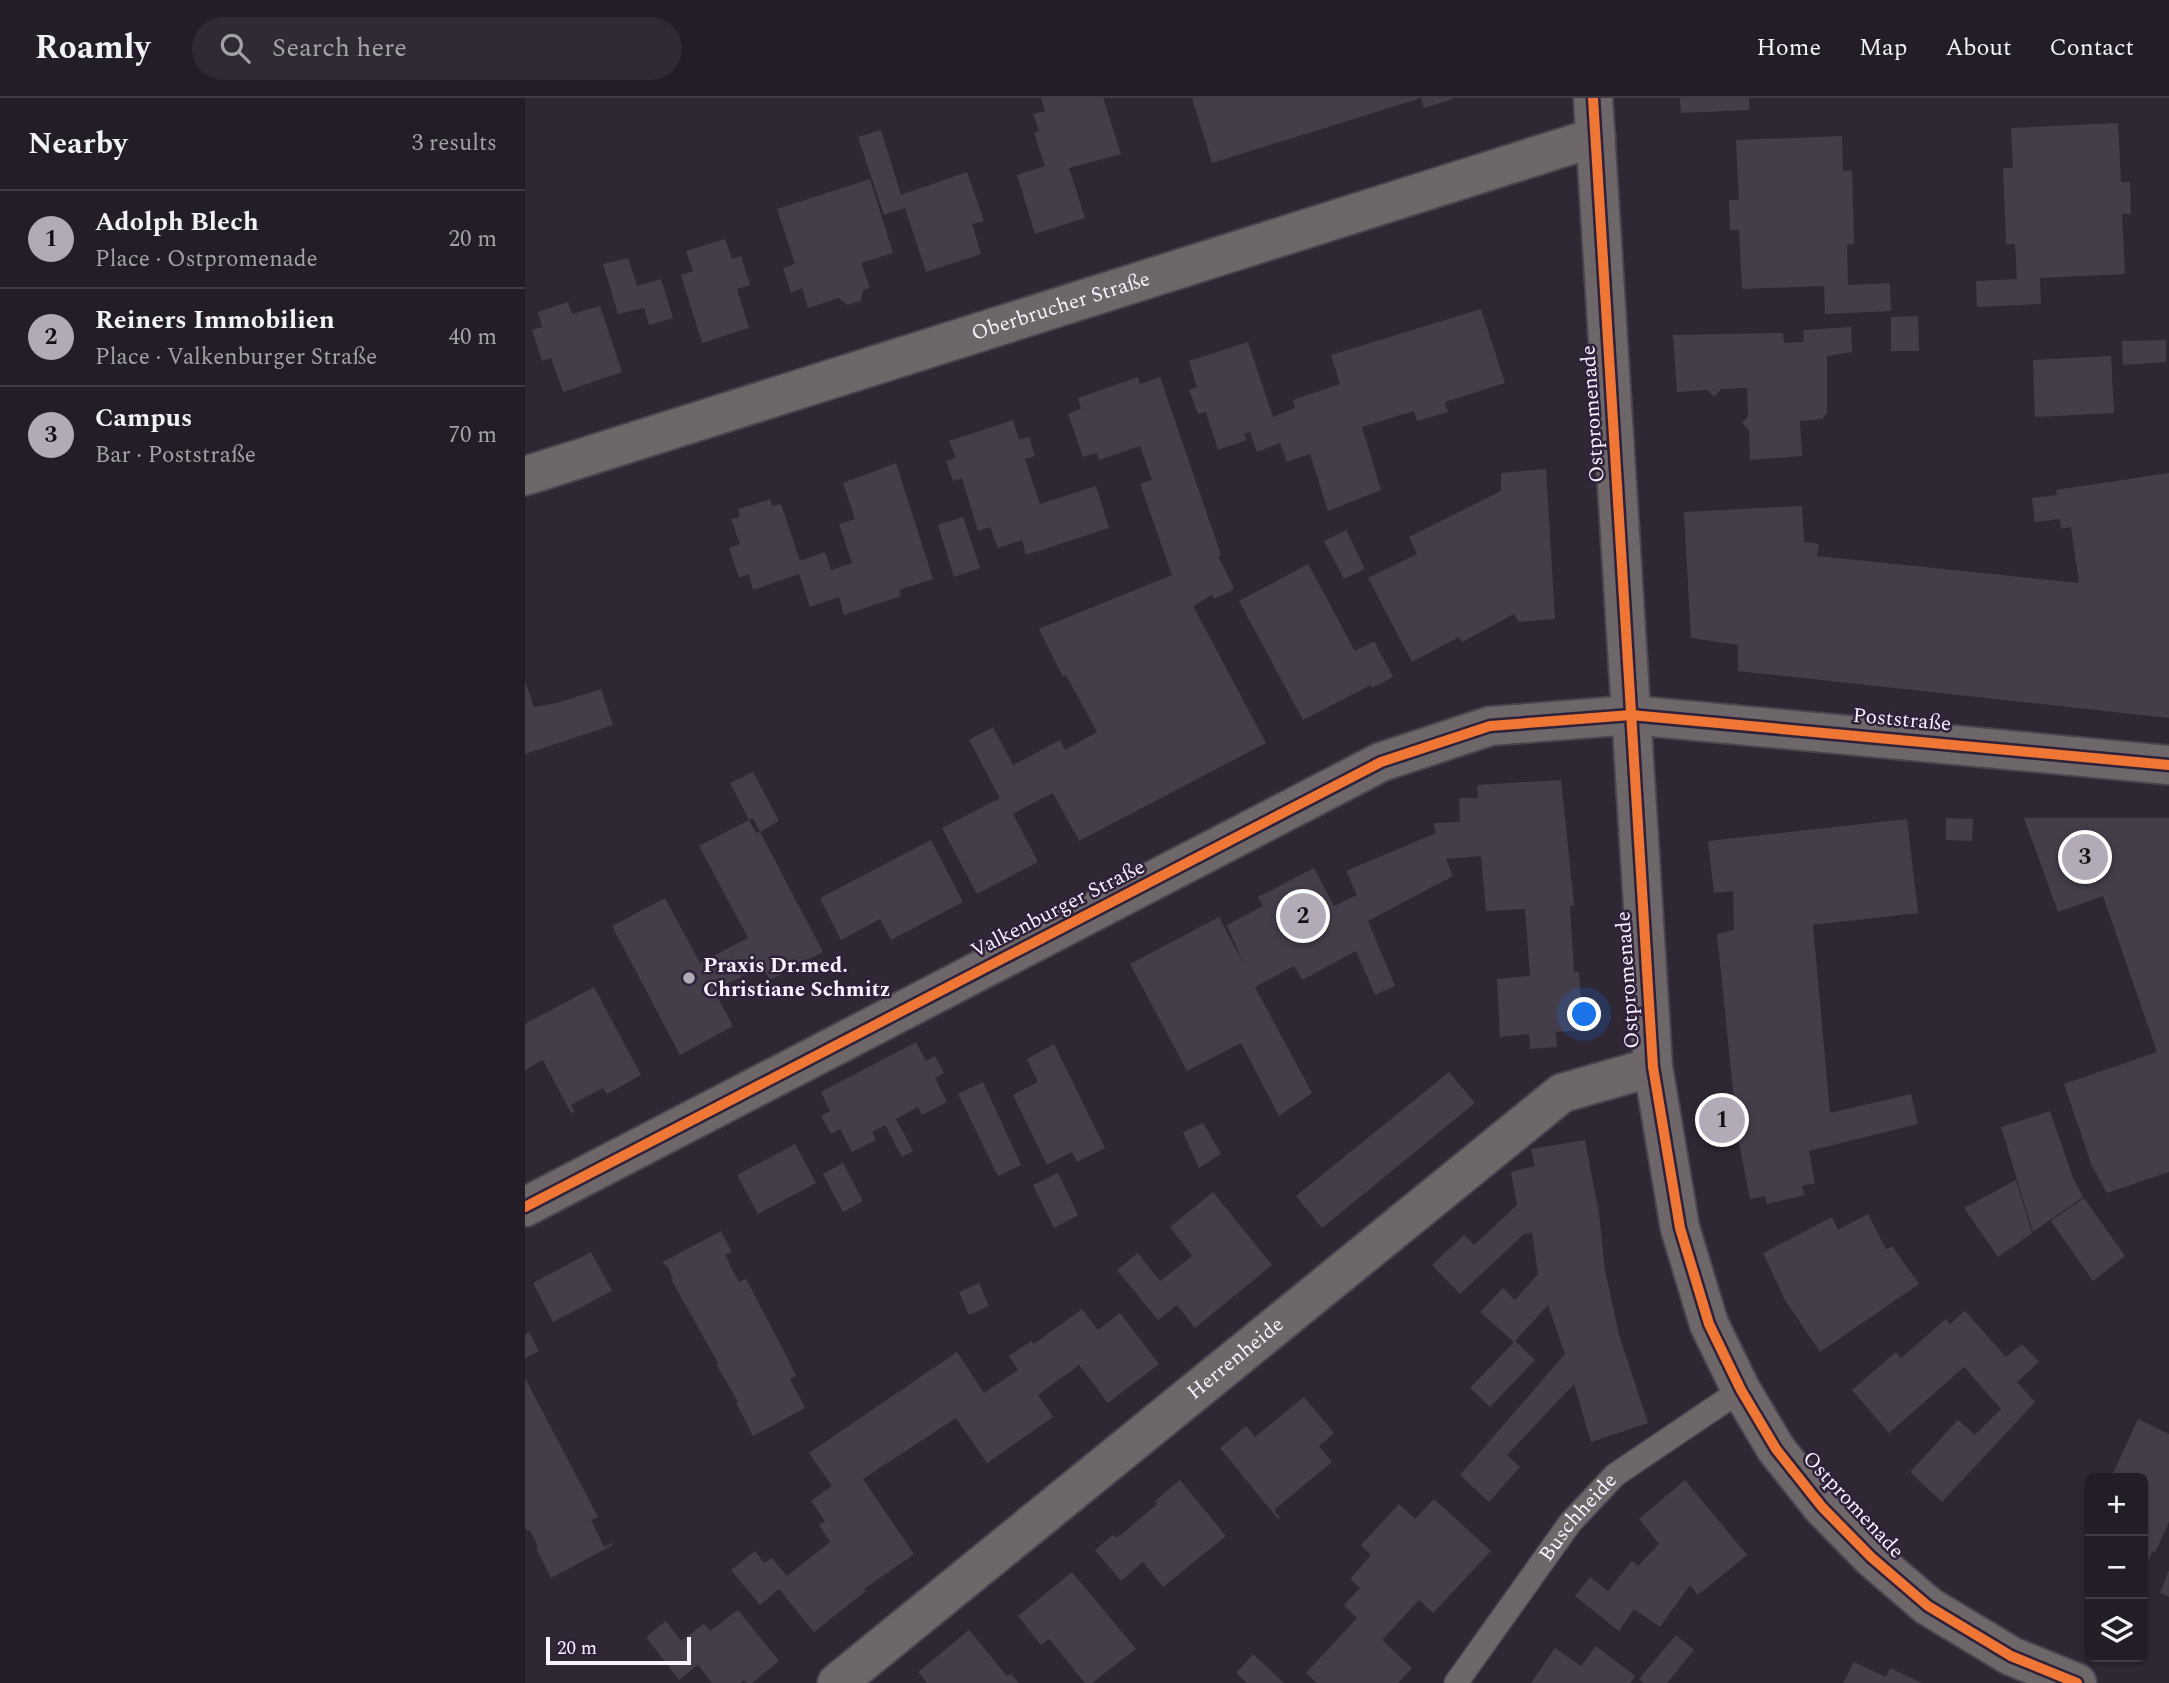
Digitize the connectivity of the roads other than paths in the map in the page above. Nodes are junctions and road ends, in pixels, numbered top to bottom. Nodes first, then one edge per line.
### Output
1 (1593, 98) edge
2 (1596, 137) junction
3 (525, 476) edge
4 (1631, 715) junction
5 (2169, 765) edge
6 (1653, 1067) junction
7 (525, 1207) edge
8 (1741, 1390) junction
9 (837, 1683) edge
10 (1456, 1683) edge
11 (2077, 1683) edge

1 - 2 street, Ostpromenade
2 - 3 street, Oberbrucher Straße
2 - 4 street, Ostpromenade
4 - 5 street, Poststraße
4 - 6 street, Ostpromenade
4 - 7 street, Valkenburger Straße
6 - 8 street, Ostpromenade
6 - 9 street, Herrenheide
8 - 10 lane, Buschheide
8 - 11 street, Ostpromenade

